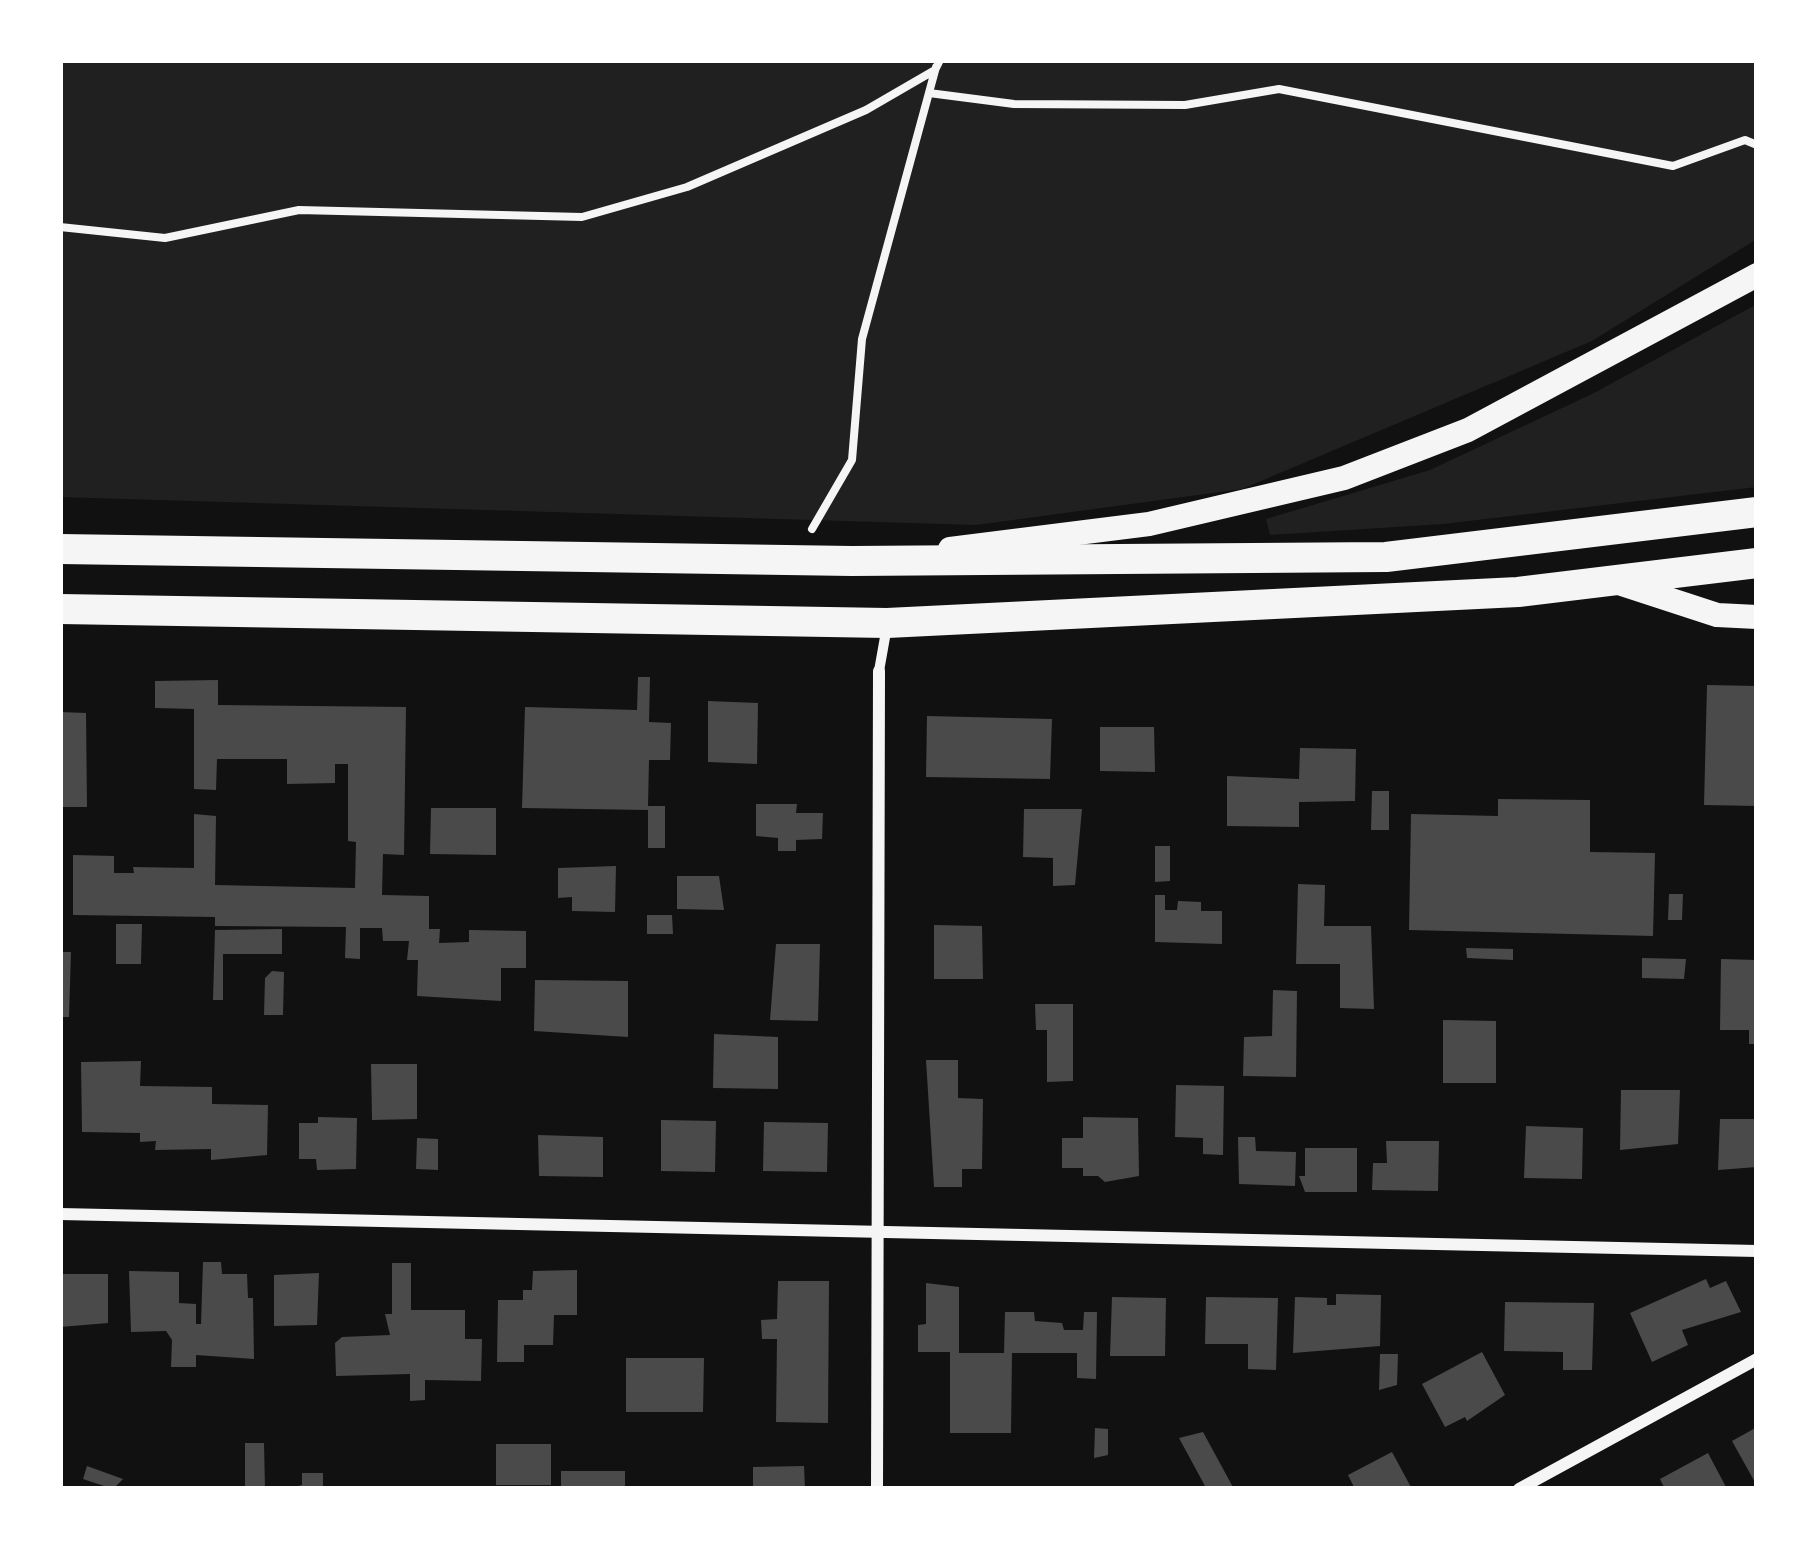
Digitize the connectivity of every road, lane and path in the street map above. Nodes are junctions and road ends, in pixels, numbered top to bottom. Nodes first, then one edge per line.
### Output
1 (938, 63) edge
2 (929, 93) junction
3 (1757, 145) edge
4 (60, 227) edge
5 (1757, 275) edge
6 (1757, 512) edge
7 (60, 549) edge
8 (795, 560) junction
9 (852, 561) junction
10 (1757, 563) edge
11 (1622, 584) junction
12 (60, 609) edge
13 (1757, 616) edge
14 (887, 622) junction
15 (879, 670) joint
16 (60, 1214) edge
17 (875, 1229) junction
18 (1757, 1251) edge
19 (1757, 1359) edge
20 (877, 1489) edge
21 (1519, 1489) edge

1 - 2 path
1 - 4 path
2 - 3 path
2 - 8 path
5 - 9 main road
6 - 9 main road
7 - 8 main road
8 - 9 main road
10 - 11 main road
11 - 13 main road
11 - 14 main road
12 - 14 main road
14 - 15 street
15 - 17 street
16 - 17 street
17 - 18 street
17 - 20 street
19 - 21 street

